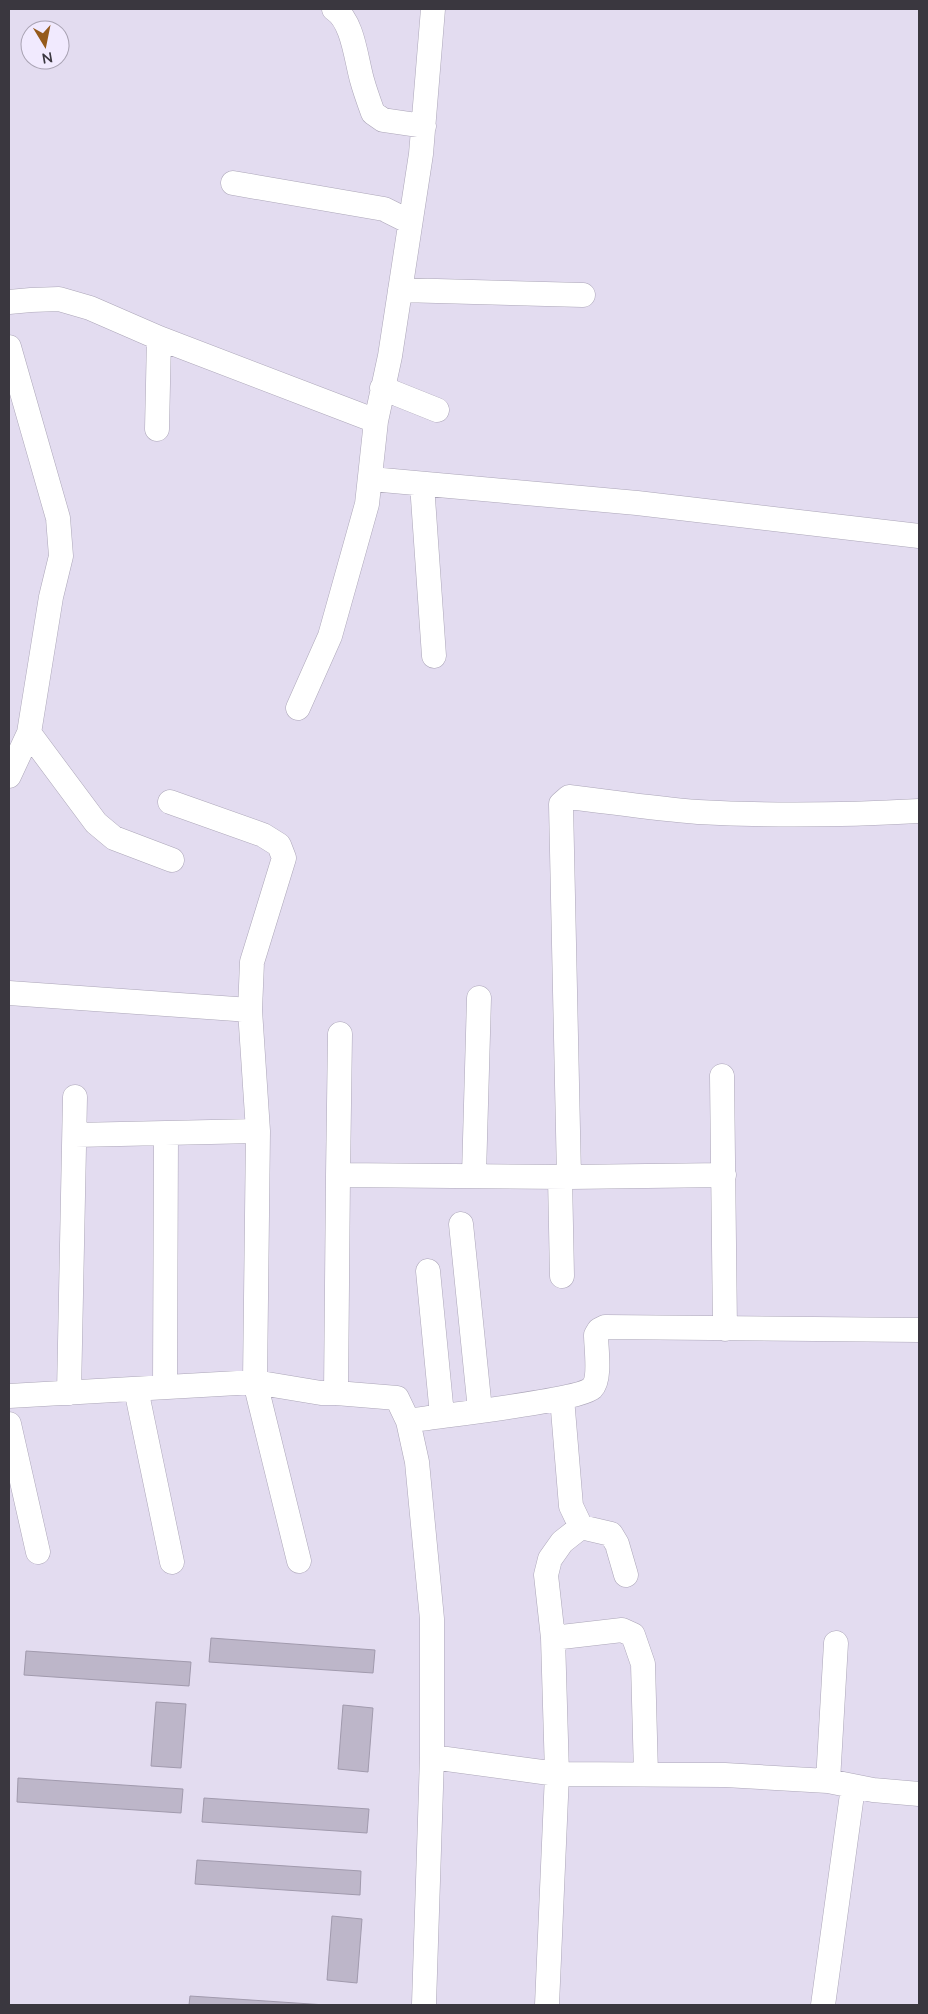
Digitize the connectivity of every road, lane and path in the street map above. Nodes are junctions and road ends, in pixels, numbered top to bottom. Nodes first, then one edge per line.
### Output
1 (334, 9) edge
2 (433, 9) edge
3 (424, 126) junction
4 (233, 183) dead end
5 (410, 222) junction
6 (400, 290) junction
7 (583, 295) dead end
8 (9, 302) edge
9 (159, 338) junction
10 (9, 347) edge
11 (382, 388) junction
12 (437, 410) dead end
13 (376, 421) junction
14 (157, 429) dead end
15 (371, 479) junction
16 (422, 484) junction
17 (919, 536) edge
18 (434, 656) dead end
19 (298, 708) dead end
20 (29, 733) junction
21 (9, 776) edge
22 (170, 802) dead end
23 (919, 811) edge
24 (172, 860) dead end
25 (9, 993) edge
26 (479, 998) dead end
27 (250, 1010) junction
28 (340, 1034) dead end
29 (722, 1076) dead end
30 (75, 1097) dead end
31 (258, 1131) junction
32 (166, 1133) junction
33 (76, 1135) junction
34 (338, 1175) junction
35 (474, 1175) junction
36 (724, 1175) junction
37 (565, 1177) junction
38 (461, 1224) dead end
39 (428, 1271) dead end
40 (562, 1276) dead end
41 (725, 1328) junction
42 (919, 1330) edge
43 (255, 1382) junction
44 (166, 1387) junction
45 (136, 1389) junction
46 (69, 1393) junction
47 (336, 1393) junction
48 (9, 1396) edge
49 (562, 1398) junction
50 (480, 1410) junction
51 (442, 1415) junction
52 (408, 1421) junction
53 (9, 1424) edge
54 (581, 1526) junction
55 (38, 1552) dead end
56 (300, 1561) dead end
57 (172, 1562) dead end
58 (626, 1575) dead end
59 (553, 1638) junction
60 (836, 1643) dead end
61 (432, 1757) junction
62 (557, 1774) junction
63 (646, 1774) junction
64 (828, 1781) junction
65 (853, 1787) junction
66 (919, 1794) edge
67 (424, 2004) dead end
68 (547, 2005) edge
69 (823, 2005) edge

1 - 3 street
2 - 3 street
3 - 5 street
4 - 5 street
5 - 6 street
6 - 7 street
6 - 11 street
8 - 9 street
9 - 13 street
9 - 14 street
10 - 20 street
11 - 12 street
11 - 13 street
13 - 15 street
15 - 16 street
15 - 19 street
16 - 17 street
16 - 18 street
20 - 21 street
20 - 24 street
22 - 27 street
23 - 37 street
25 - 27 street
26 - 35 street
27 - 31 street
28 - 34 street
29 - 36 street
30 - 33 street
31 - 32 street
31 - 43 street
32 - 33 street
32 - 44 street
33 - 46 street
34 - 35 street
34 - 47 street
35 - 37 street
36 - 37 street
36 - 41 street
37 - 40 street
38 - 50 street
39 - 51 street
41 - 42 street
41 - 49 street
43 - 44 street
43 - 47 street
43 - 56 street
44 - 45 street
45 - 46 street
45 - 57 street
46 - 48 street
47 - 52 street
49 - 50 street
49 - 54 street
50 - 51 street
51 - 52 street
52 - 61 street
53 - 55 street
54 - 58 street
54 - 59 street
59 - 62 street
59 - 63 street
60 - 64 street
61 - 62 street
61 - 67 street
62 - 63 street
62 - 68 street
63 - 64 street
64 - 65 street
65 - 66 street
65 - 69 street

